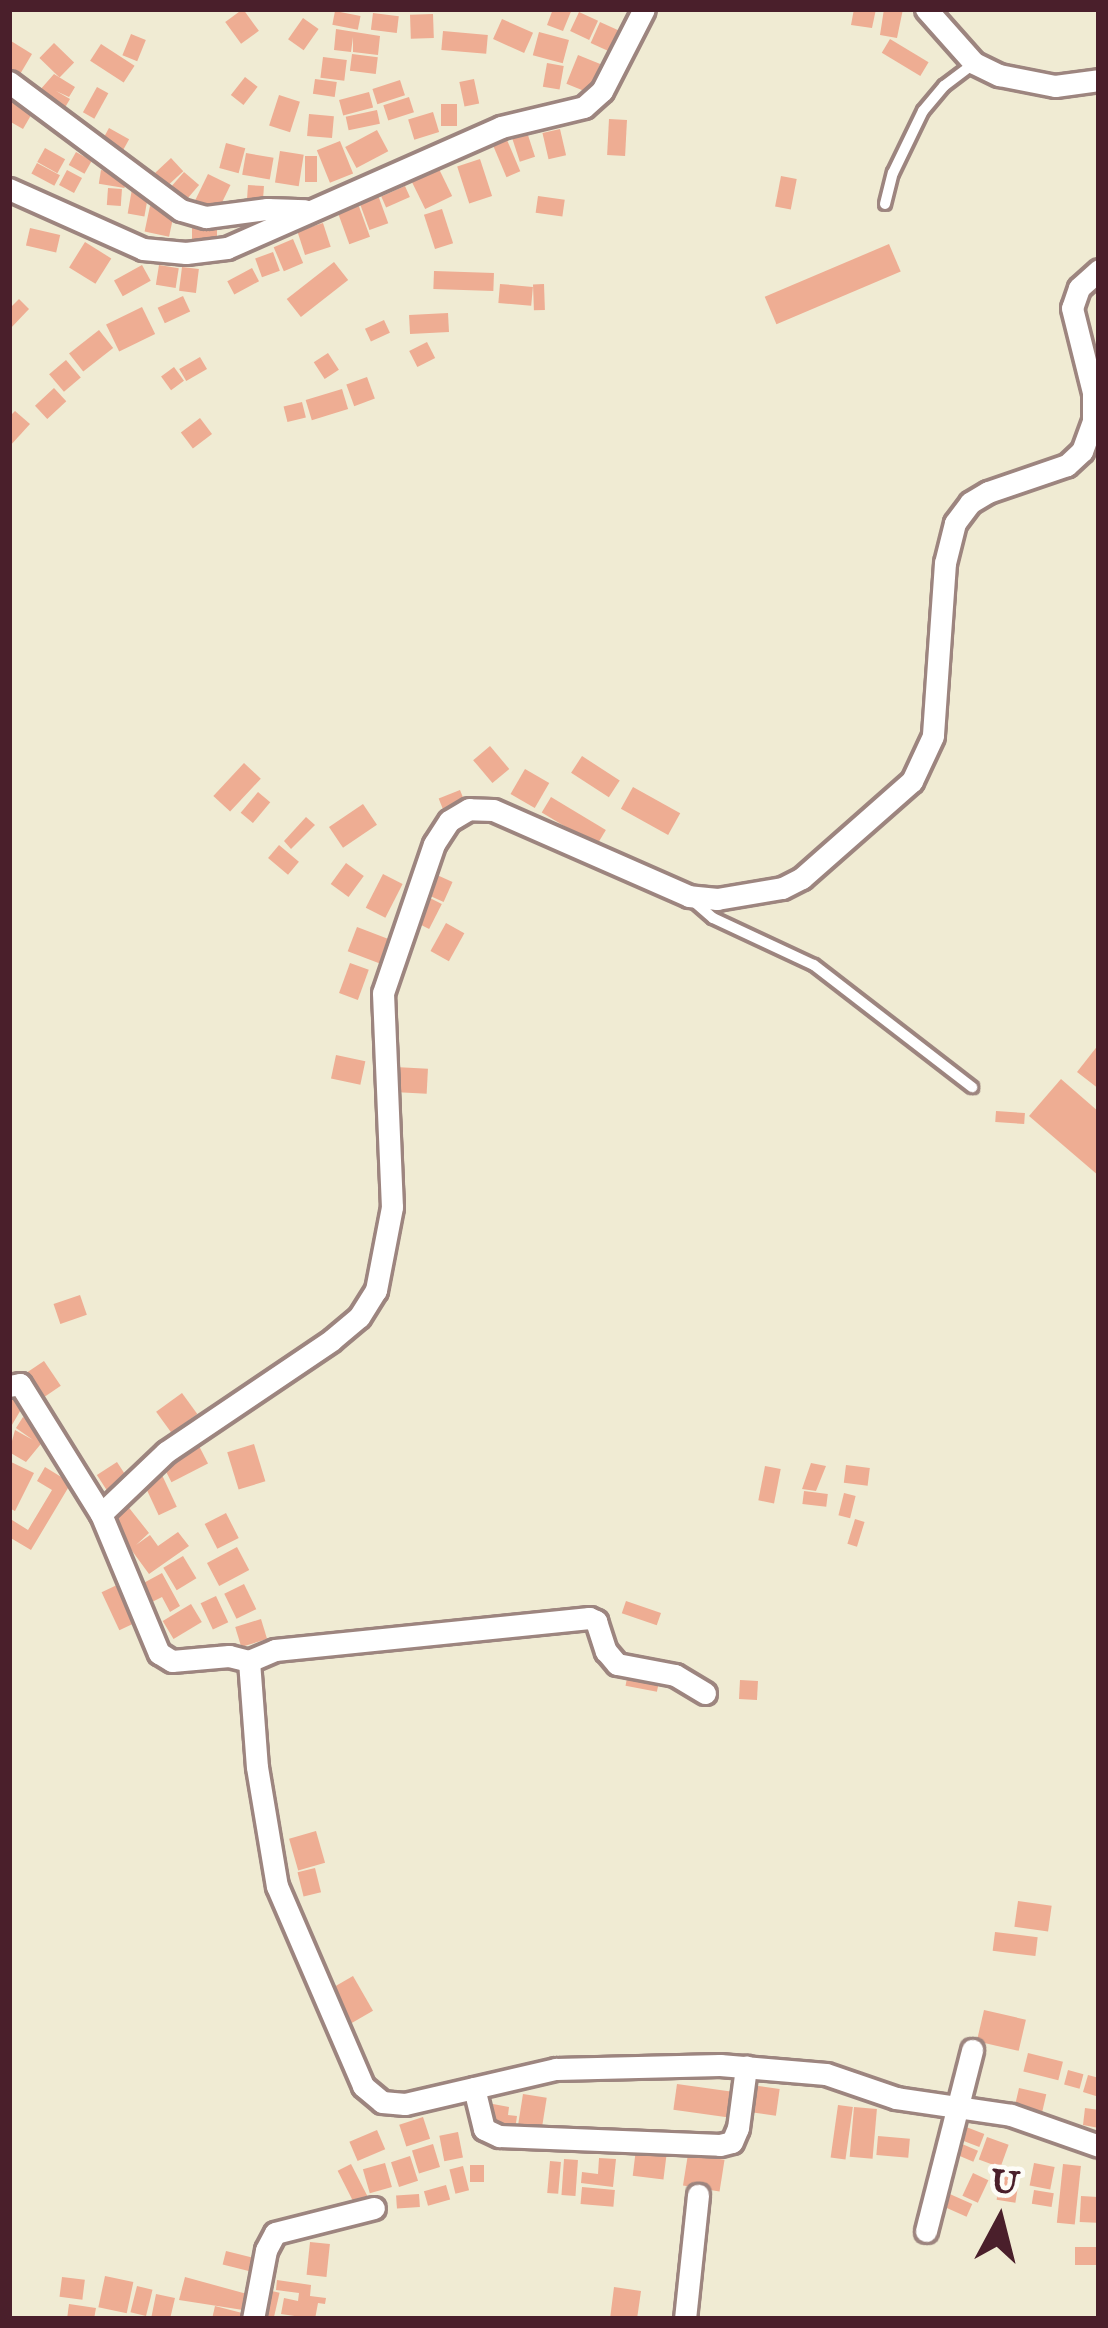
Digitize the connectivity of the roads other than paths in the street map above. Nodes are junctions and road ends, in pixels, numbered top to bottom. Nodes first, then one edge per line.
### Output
1 (644, 9) edge
2 (926, 9) edge
3 (974, 63) junction
4 (1099, 80) edge
5 (9, 82) edge
6 (10, 191) edge
7 (885, 204) dead end
8 (305, 211) junction
9 (1099, 270) edge
10 (689, 896) junction
11 (972, 1088) dead end
12 (9, 1386) edge
13 (101, 1514) junction
14 (249, 1660) junction
15 (705, 1693) dead end
16 (972, 2050) dead end
17 (746, 2067) junction
18 (474, 2088) junction
19 (956, 2105) junction
20 (1099, 2146) edge
21 (698, 2195) dead end
22 (374, 2208) dead end
23 (926, 2231) dead end
24 (253, 2319) edge
25 (685, 2319) edge

1 - 8 street
2 - 3 street
3 - 4 street
3 - 7 lane
5 - 8 street
6 - 8 street
9 - 10 street
10 - 11 lane
10 - 13 street
12 - 13 street
13 - 14 street
14 - 15 street
14 - 18 street
16 - 19 street
17 - 18 street
17 - 18 street
17 - 19 street
19 - 20 street
19 - 23 street
21 - 25 street
22 - 24 street

